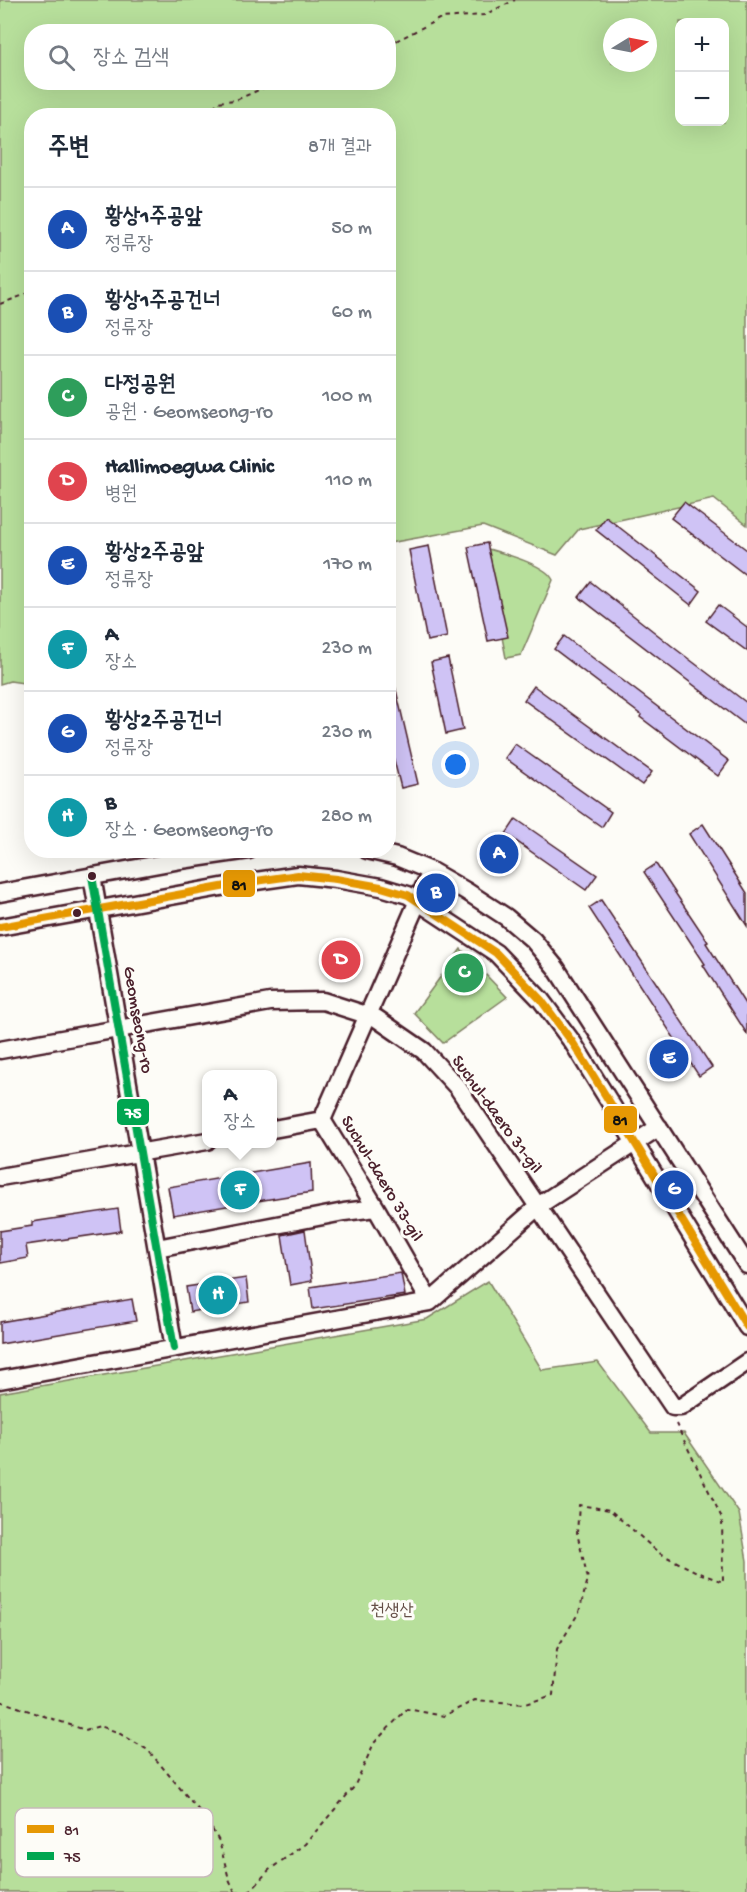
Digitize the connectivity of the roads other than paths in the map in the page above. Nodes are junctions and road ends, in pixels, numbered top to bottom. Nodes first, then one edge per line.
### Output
1 (396, 857) edge
2 (195, 858) edge
3 (431, 871) junction
4 (92, 876) junction
5 (0, 893) edge
6 (417, 901) junction
7 (98, 909) junction
8 (0, 927) edge
9 (368, 1015) junction
10 (119, 1029) junction
11 (0, 1050) edge
12 (322, 1120) junction
13 (277, 1128) edge
14 (659, 1128) junction
15 (202, 1142) edge
16 (635, 1143) junction
17 (140, 1152) junction
18 (0, 1178) edge
19 (538, 1207) junction
20 (376, 1208) junction
21 (157, 1248) junction
22 (747, 1265) edge
23 (430, 1302) junction
24 (747, 1327) edge
25 (174, 1348) junction
26 (747, 1362) edge
27 (0, 1380) edge

1 - 3 street
2 - 4 street
3 - 6 street
3 - 14 street
4 - 5 street
4 - 7 street, Geomseong-ro
6 - 7 street
6 - 9 street
6 - 16 street
7 - 8 street
7 - 10 street, Geomseong-ro
9 - 10 street, Suchul-daero 31-gil
9 - 12 street
9 - 19 street, Suchul-daero 31-gil
10 - 11 street, Suchul-daero 31-gil
10 - 17 street, Geomseong-ro
12 - 13 street, Suchul-daero 33-gil
12 - 20 street, Suchul-daero 33-gil
14 - 16 street
14 - 22 street
15 - 17 street
16 - 19 street
16 - 24 street
17 - 18 street
17 - 21 street, Geomseong-ro
19 - 23 street
19 - 26 street, Suchul-daero 31-gil
20 - 21 street
20 - 23 street, Suchul-daero 33-gil
21 - 25 street, Geomseong-ro
23 - 25 street
25 - 27 street

